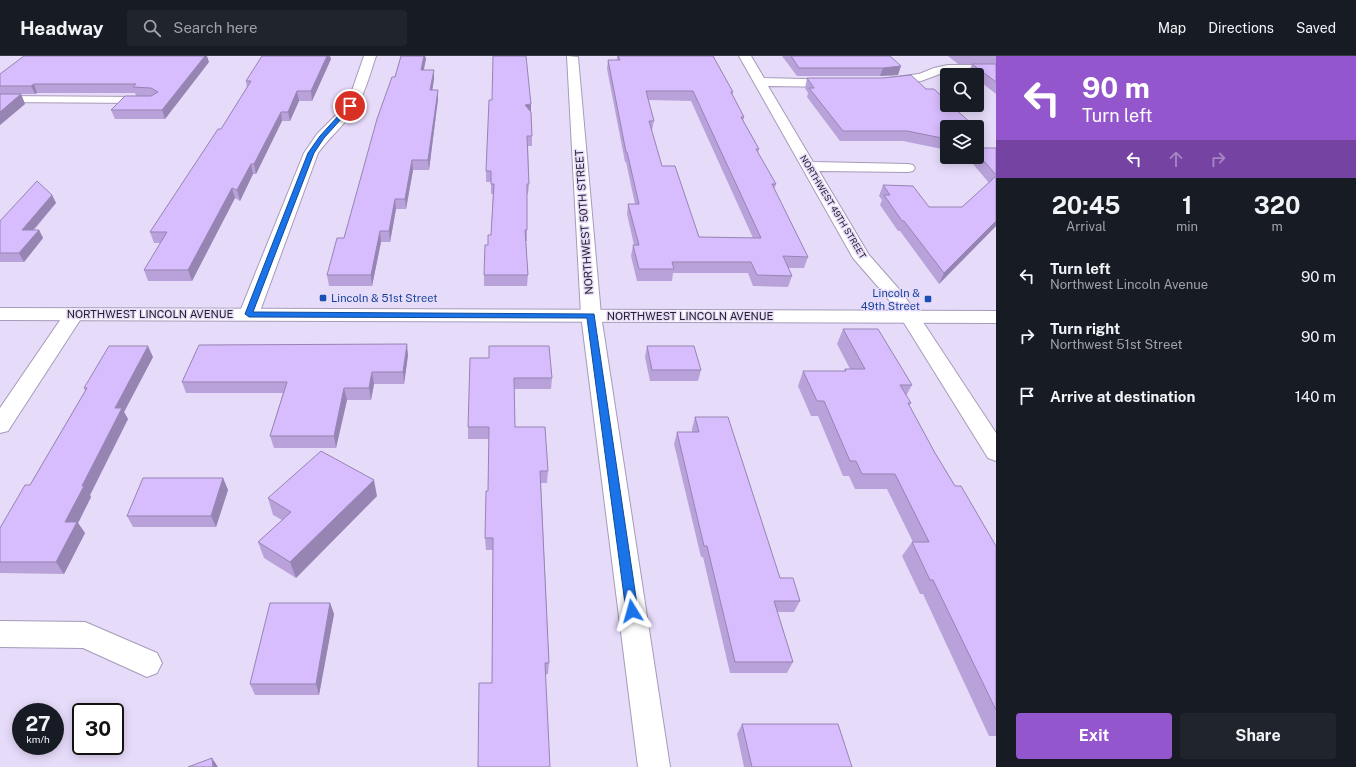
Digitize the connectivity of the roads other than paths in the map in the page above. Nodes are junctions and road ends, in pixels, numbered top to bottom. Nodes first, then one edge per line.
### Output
1 (370, 56) edge
2 (744, 56) edge
3 (572, 57) dead end
4 (996, 68) edge
5 (760, 82) junction
6 (872, 82) edge
7 (848, 83) edge
8 (0, 99) edge
9 (154, 101) edge
10 (808, 166) junction
11 (908, 168) dead end
12 (0, 314) edge
13 (74, 314) junction
14 (249, 314) junction
15 (591, 316) junction
16 (910, 317) junction
17 (996, 317) edge
18 (0, 425) edge
19 (996, 452) edge
20 (0, 634) edge
21 (147, 663) dead end
22 (654, 767) edge

1 - 14 street
2 - 5 street, NORTHWEST 49TH STREET
3 - 15 street, NORTHWEST 50TH STREET
4 - 6 street
5 - 7 street
5 - 10 street, NORTHWEST 49TH STREET
8 - 9 lane
10 - 11 street
10 - 16 street, NORTHWEST 49TH STREET
12 - 13 street, NORTHWEST LINCOLN AVENUE
13 - 14 street, NORTHWEST LINCOLN AVENUE
13 - 18 street
14 - 15 street, NORTHWEST LINCOLN AVENUE
15 - 16 street, NORTHWEST LINCOLN AVENUE
15 - 22 street, NORTHWEST 50TH STREET
16 - 17 street, NORTHWEST LINCOLN AVENUE
16 - 19 street, NORTHWEST 49TH STREET
20 - 21 street

